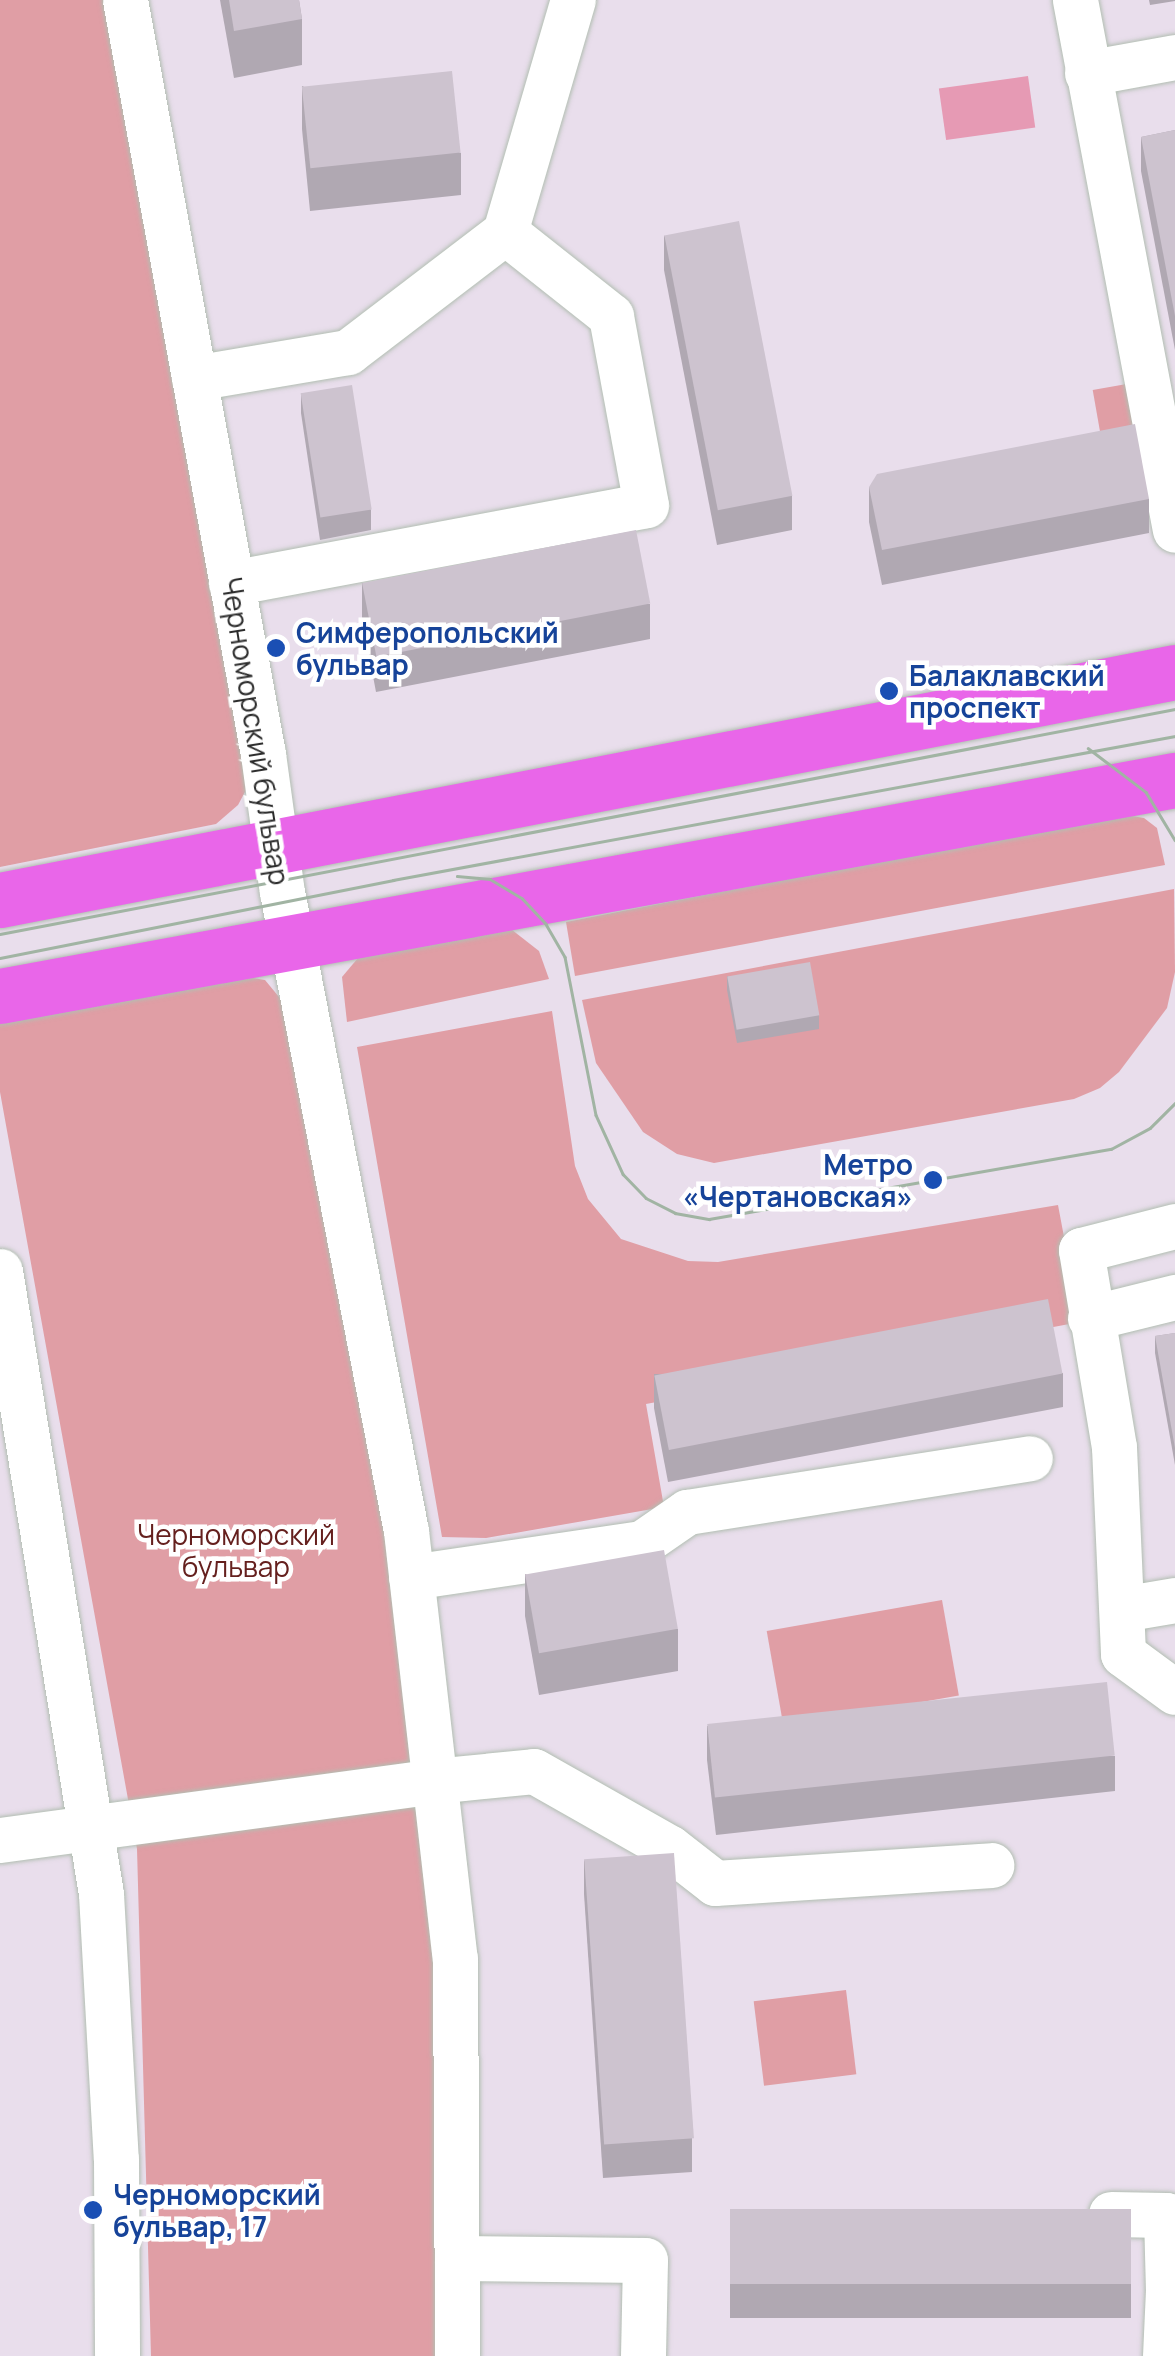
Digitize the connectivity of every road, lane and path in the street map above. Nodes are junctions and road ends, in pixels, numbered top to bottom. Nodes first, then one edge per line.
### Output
1 (125, 0) edge
2 (573, 0) edge
3 (1075, 0) edge
4 (1175, 57) edge
5 (1088, 73) junction
6 (506, 232) junction
7 (194, 378) junction
8 (1175, 530) edge
9 (231, 584) junction
10 (1175, 672) edge
11 (1175, 780) edge
12 (275, 845) junction
13 (0, 900) edge
14 (292, 941) junction
15 (0, 996) edge
16 (1175, 1226) edge
17 (0, 1270) edge
18 (1175, 1297) edge
19 (1090, 1318) junction
20 (1030, 1458) dead end
21 (411, 1577) junction
22 (1175, 1600) edge
23 (1122, 1609) junction
24 (1175, 1692) edge
25 (434, 1780) junction
26 (91, 1826) junction
27 (0, 1840) edge
28 (991, 1865) dead end
29 (1111, 2214) edge
30 (456, 2258) junction
31 (1171, 2291) edge
32 (116, 2356) edge
33 (457, 2356) edge
34 (643, 2356) edge
35 (1166, 2356) edge

1 - 7 street, Черноморский бульвар
2 - 6 street
3 - 5 street
4 - 5 street
5 - 8 street
6 - 7 street
6 - 9 street
7 - 9 street, Черноморский бульвар
9 - 12 street, Черноморский бульвар
10 - 12 main road
11 - 14 main road
12 - 13 main road
12 - 14 street, Черноморский бульвар
14 - 15 main road
14 - 21 street, Черноморский бульвар
16 - 19 street
17 - 26 street
18 - 19 street
19 - 23 street
20 - 21 street
21 - 25 street, Черноморский бульвар
22 - 23 street
23 - 24 street
25 - 26 street
25 - 28 street
25 - 30 street, Черноморский бульвар
26 - 27 street
26 - 32 street
29 - 31 street
30 - 33 street, Черноморский бульвар
30 - 34 street
31 - 35 street

